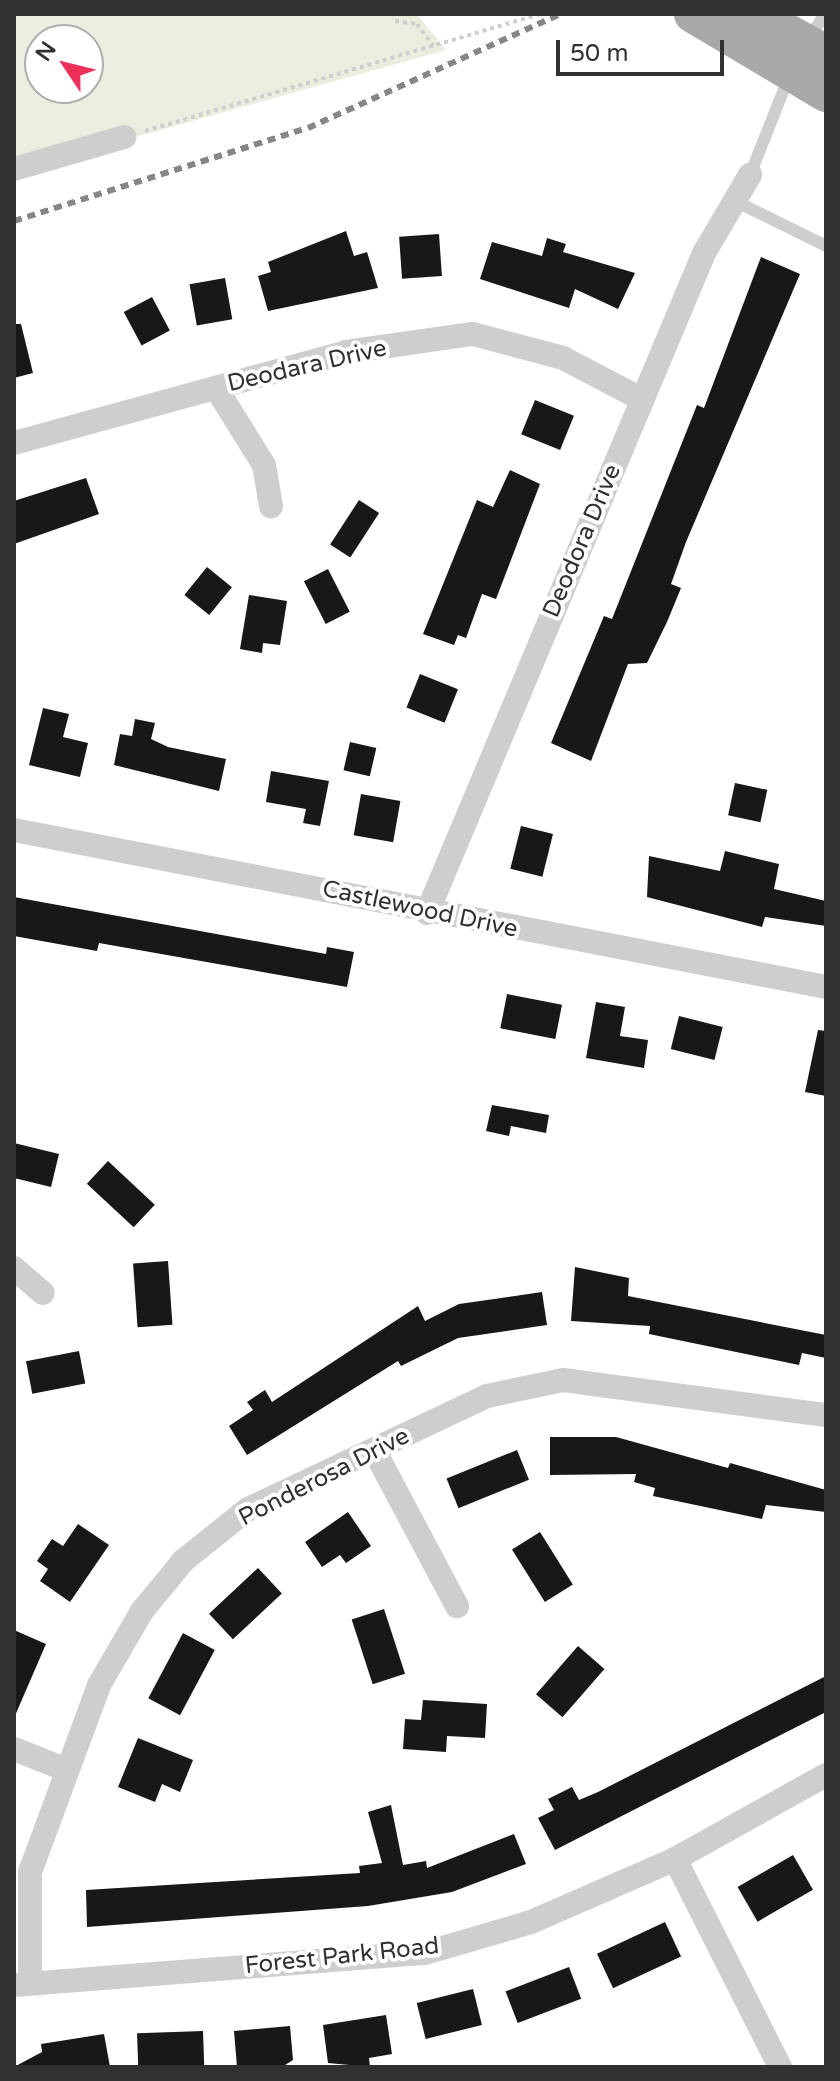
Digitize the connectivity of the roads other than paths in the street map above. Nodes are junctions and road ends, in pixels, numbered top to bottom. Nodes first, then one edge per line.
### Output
1 (693, 14) edge
2 (753, 14) edge
3 (825, 14) edge
4 (826, 54) edge
5 (826, 93) edge
6 (124, 137) road end
7 (14, 169) edge
8 (750, 175) joint
9 (735, 201) junction
10 (826, 246) edge
11 (216, 388) junction
12 (641, 399) junction
13 (14, 443) edge
14 (271, 506) dead end
15 (14, 830) edge
16 (427, 913) junction
17 (826, 987) edge
18 (14, 1268) edge
19 (43, 1293) dead end
20 (826, 1415) edge
21 (374, 1450) junction
22 (457, 1606) dead end
23 (14, 1749) edge
24 (67, 1770) junction
25 (826, 1775) edge
26 (675, 1859) junction
27 (22, 1982) edge
28 (780, 2067) edge

1 - 5 main road, bridge
2 - 4 main road, bridge
3 - 8 lane
6 - 7 street
8 - 9 street, Deodora Drive
9 - 10 lane
9 - 12 street, Deodora Drive
11 - 12 street, Deodara Drive
11 - 13 street, Deodara Drive
11 - 14 street
12 - 16 street, Deodora Drive
15 - 16 street, Castlewood Drive
16 - 17 street, Castlewood Drive
18 - 19 street
20 - 21 street, Ponderosa Drive
21 - 22 street
21 - 24 street, Ponderosa Drive
23 - 24 street
24 - 27 street, Ponderosa Drive
25 - 26 street, Forest Park Road
26 - 27 street, Forest Park Road
26 - 28 street

